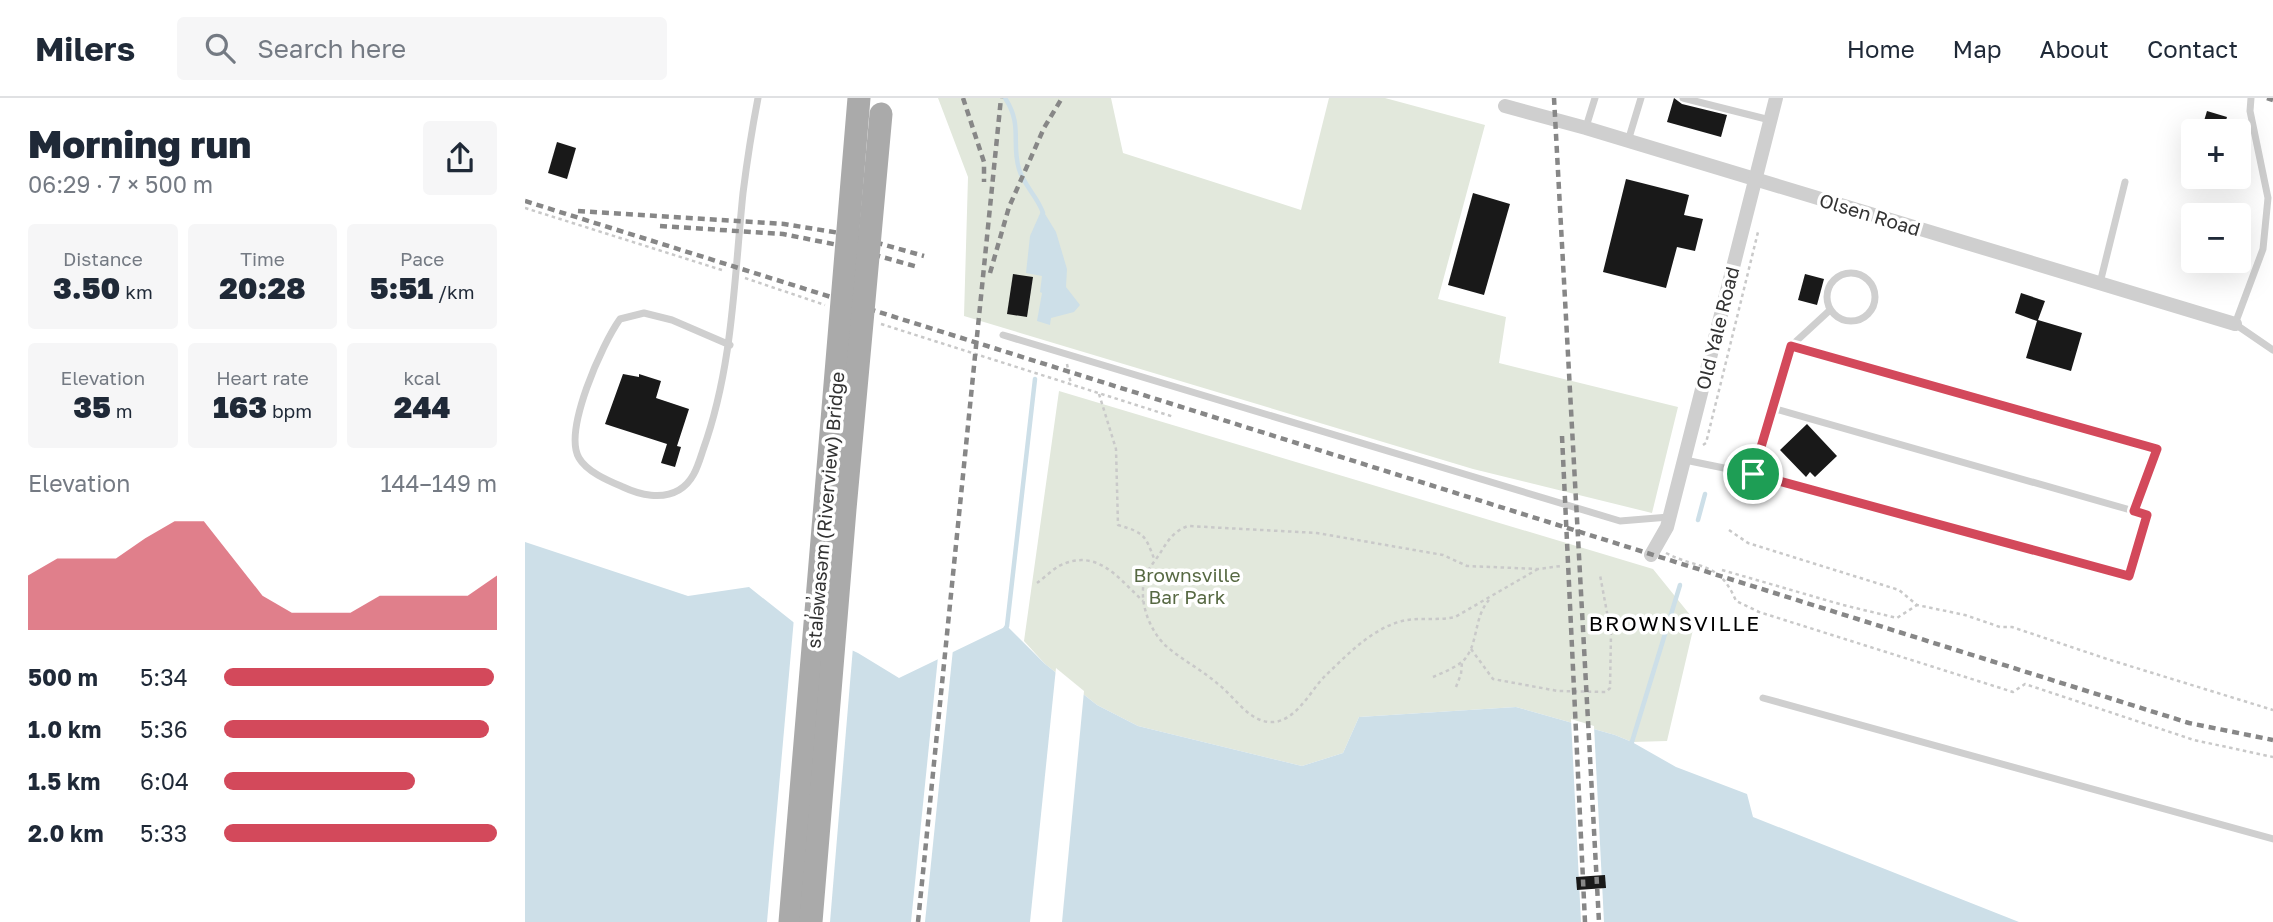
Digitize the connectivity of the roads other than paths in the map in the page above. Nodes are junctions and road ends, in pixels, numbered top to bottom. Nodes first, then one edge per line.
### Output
1 (758, 98) edge
2 (859, 98) edge
3 (1595, 98) edge
4 (1641, 98) edge
5 (1683, 98) edge
6 (1776, 98) edge
7 (2251, 98) edge
8 (1504, 106) dead end
9 (881, 114) dead end
10 (1770, 120) junction
11 (1585, 128) junction
12 (1628, 142) junction
13 (1755, 179) junction
14 (2125, 182) dead end
15 (2100, 284) junction
16 (1830, 310) junction
17 (2235, 324) junction
18 (1003, 335) dead end
19 (730, 345) junction
20 (1791, 346) junction
21 (2273, 350) edge
22 (1772, 408) junction
23 (1684, 459) junction
24 (1753, 474) junction
25 (2134, 511) junction
26 (1669, 517) junction
27 (1654, 550) road end
28 (1763, 698) dead end
29 (2273, 839) edge
30 (790, 922) edge
31 (811, 922) edge

1 - 19 lane
2 - 30 main road, stal̕əw̓asəm (Riverview) Bridge, bridge
3 - 11 lane
4 - 12 lane
5 - 10 lane
6 - 10 street, Old Yale Road
7 - 17 lane
8 - 11 street, Olsen Road
9 - 31 main road, stal̕əw̓asəm (Riverview) Bridge, bridge
10 - 13 street, Old Yale Road
11 - 12 street, Olsen Road
12 - 13 street, Olsen Road
13 - 15 street, Olsen Road
13 - 23 street, Old Yale Road
14 - 15 lane
15 - 17 street, Olsen Road
16 - 16 lane
16 - 20 lane
17 - 21 lane
18 - 26 lane
19 - 19 lane
20 - 22 lane
20 - 25 lane
22 - 24 lane
22 - 25 lane
23 - 24 lane
23 - 26 street, Old Yale Road
24 - 25 lane
26 - 27 street, Old Yale Road
28 - 29 lane

